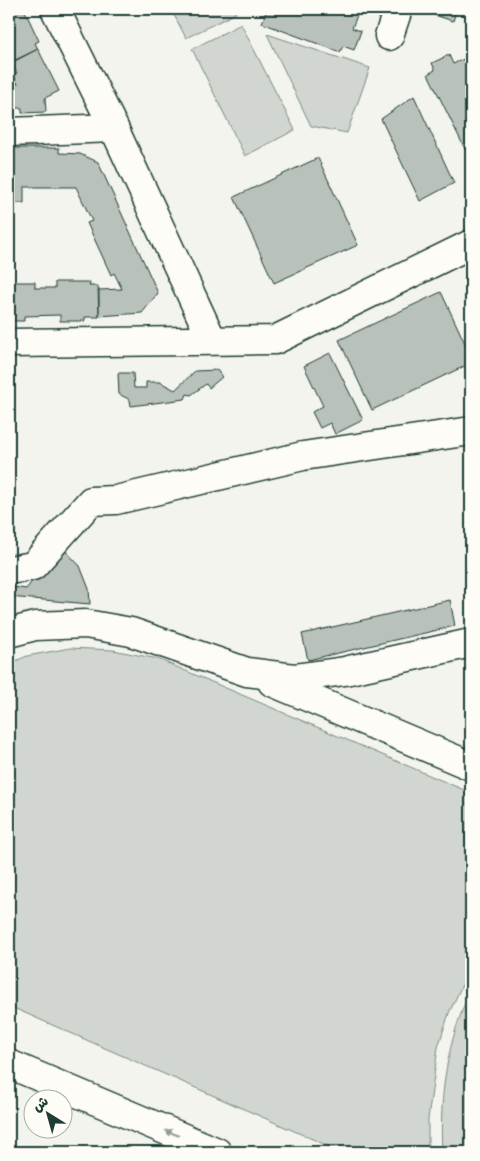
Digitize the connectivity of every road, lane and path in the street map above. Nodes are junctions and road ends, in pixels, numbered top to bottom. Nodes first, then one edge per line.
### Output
1 (55, 9) edge
2 (398, 9) edge
3 (389, 36) dead end
4 (114, 128) junction
5 (9, 132) edge
6 (471, 244) edge
7 (212, 340) junction
8 (9, 343) edge
9 (471, 431) edge
10 (9, 570) edge
11 (9, 633) edge
12 (471, 642) edge
13 (247, 672) junction
14 (471, 766) edge
15 (9, 1064) edge
16 (217, 1152) edge

1 - 4 street
2 - 3 street
4 - 5 street
4 - 7 street
6 - 7 street
7 - 8 street
9 - 10 street
11 - 13 street
12 - 13 street
13 - 14 street
16 -> 15 street

